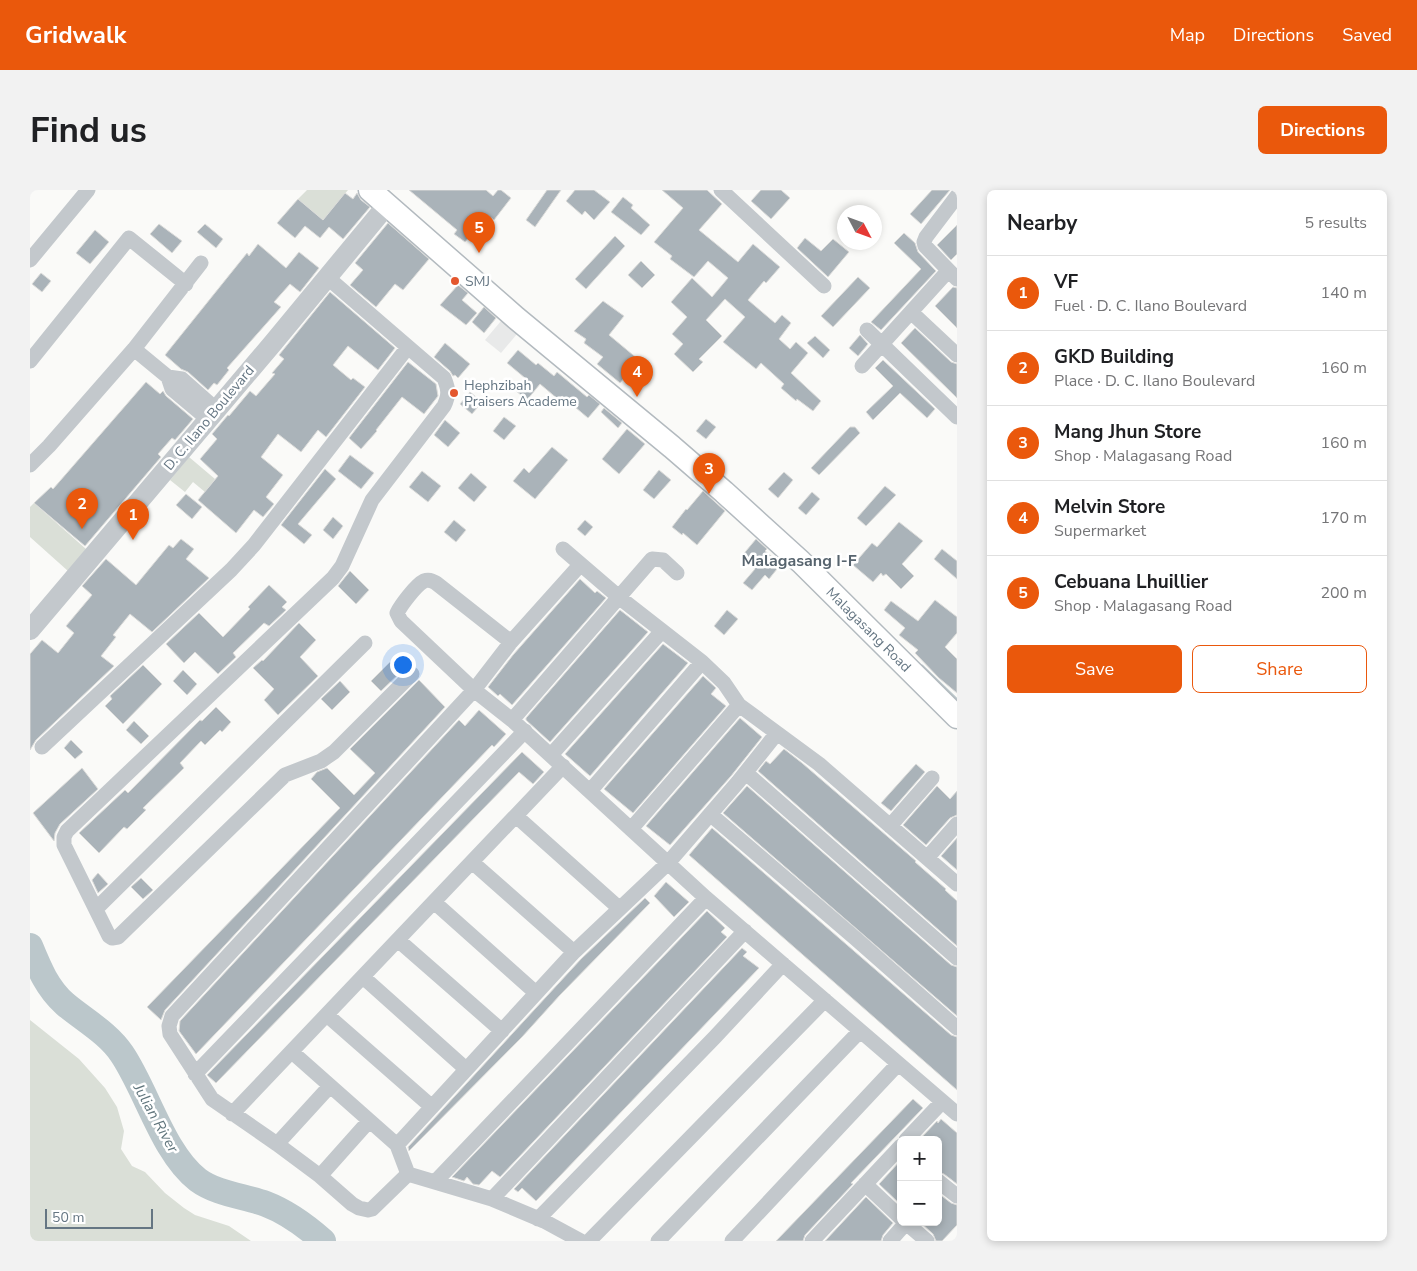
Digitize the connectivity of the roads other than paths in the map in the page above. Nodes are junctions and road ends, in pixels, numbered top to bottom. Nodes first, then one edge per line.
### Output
1 (88, 190) edge
2 (370, 190) edge
3 (721, 190) edge
4 (955, 202) edge
5 (387, 206) junction
6 (30, 260) edge
7 (201, 263) dead end
8 (952, 275) edge
9 (328, 278) junction
10 (186, 284) junction
11 (824, 286) dead end
12 (910, 312) junction
13 (867, 330) dead end
14 (883, 344) junction
15 (408, 347) junction
16 (134, 349) junction
17 (957, 355) edge
18 (30, 361) edge
19 (862, 366) dead end
20 (213, 415) junction
21 (957, 417) edge
22 (30, 465) edge
23 (563, 549) dead end
24 (580, 565) junction
25 (677, 572) dead end
26 (620, 598) junction
27 (30, 630) edge
28 (662, 631) junction
29 (511, 642) junction
30 (365, 643) dead end
31 (702, 662) junction
32 (412, 674) dead end
33 (474, 690) junction
34 (739, 705) junction
35 (957, 717) edge
36 (512, 720) junction
37 (524, 731) junction
38 (777, 733) junction
39 (42, 747) dead end
40 (550, 755) junction
41 (563, 766) junction
42 (746, 773) junction
43 (932, 778) dead end
44 (590, 791) junction
45 (710, 814) junction
46 (516, 816) junction
47 (957, 824) edge
48 (890, 826) junction
49 (631, 829) junction
50 (927, 858) junction
51 (472, 862) junction
52 (668, 863) junction
53 (957, 884) edge
54 (706, 898) junction
55 (434, 902) junction
56 (96, 908) junction
57 (619, 908) junction
58 (745, 931) junction
59 (398, 940) junction
60 (574, 952) junction
61 (957, 958) edge
62 (783, 964) junction
63 (363, 977) junction
64 (536, 993) junction
65 (825, 1000) junction
66 (327, 1015) junction
67 (957, 1028) edge
68 (502, 1031) junction
69 (860, 1031) junction
70 (292, 1052) junction
71 (898, 1064) junction
72 (466, 1069) junction
73 (195, 1074) junction
74 (330, 1086) junction
75 (942, 1102) junction
76 (432, 1107) junction
77 (232, 1114) junction
78 (957, 1114) edge
79 (369, 1121) junction
80 (910, 1136) edge
81 (277, 1144) junction
82 (397, 1145) junction
83 (897, 1150) edge
84 (408, 1174) junction
85 (320, 1176) junction
86 (939, 1181) edge
87 (435, 1182) junction
88 (865, 1184) junction
89 (957, 1196) edge
90 (492, 1199) junction
91 (897, 1214) edge
92 (538, 1219) junction
93 (900, 1226) edge
94 (910, 1226) edge
95 (581, 1241) edge
96 (589, 1241) edge
97 (658, 1241) edge
98 (732, 1241) edge
99 (812, 1241) edge
100 (890, 1241) edge
101 (927, 1241) edge

1 - 6 street
2 - 5 main road, Malagasang Road
3 - 11 street
4 - 8 street
5 - 9 street, D. C. Ilano Boulevard
5 - 35 main road, Malagasang Road
7 - 10 street
8 - 12 street
9 - 15 street
9 - 20 street, D. C. Ilano Boulevard
10 - 16 street
10 - 18 street
12 - 14 street
12 - 17 street
13 - 14 street
14 - 19 street
14 - 21 street
15 - 39 street
15 - 56 street
16 - 20 street
16 - 22 street
20 - 27 street, D. C. Ilano Boulevard
23 - 24 street
24 - 26 street
24 - 29 street
25 - 26 street
26 - 28 street
26 - 36 street
28 - 31 street
28 - 40 street
29 - 33 street
29 - 33 street
30 - 56 street
31 - 34 street
31 - 44 street
32 - 56 street
33 - 36 street
33 - 73 street
34 - 38 street
34 - 49 street
36 - 37 street
37 - 40 street
37 - 73 street
38 - 42 street
38 - 48 street
40 - 41 street
41 - 44 street
41 - 46 street
42 - 45 street
42 - 61 street
43 - 48 street
44 - 49 street
45 - 52 street
45 - 67 street
46 - 51 street
46 - 57 street
47 - 50 street
48 - 50 street
49 - 52 street
50 - 53 street
51 - 55 street
51 - 60 street
52 - 54 street
52 - 57 street
54 - 58 street
54 - 87 street
55 - 59 street
55 - 64 street
57 - 60 street
58 - 62 street
58 - 90 street
59 - 63 street
59 - 68 street
60 - 64 street
62 - 65 street
62 - 92 street
63 - 66 street
63 - 72 street
64 - 68 street
65 - 69 street
65 - 96 street
66 - 70 street
66 - 76 street
68 - 72 street
69 - 71 street
69 - 97 street
70 - 74 street
70 - 77 street
71 - 75 street
71 - 98 street
72 - 76 street
73 - 77 street
74 - 79 street
74 - 81 street
75 - 78 street
75 - 80 street
76 - 82 street
77 - 81 street
79 - 82 street
79 - 85 street
81 - 85 street
82 - 84 street
83 - 88 street
84 - 85 street
84 - 87 street
86 - 89 street
87 - 90 street
88 - 91 street
88 - 99 street
90 - 92 street
92 - 95 street
93 - 100 street
94 - 101 street

